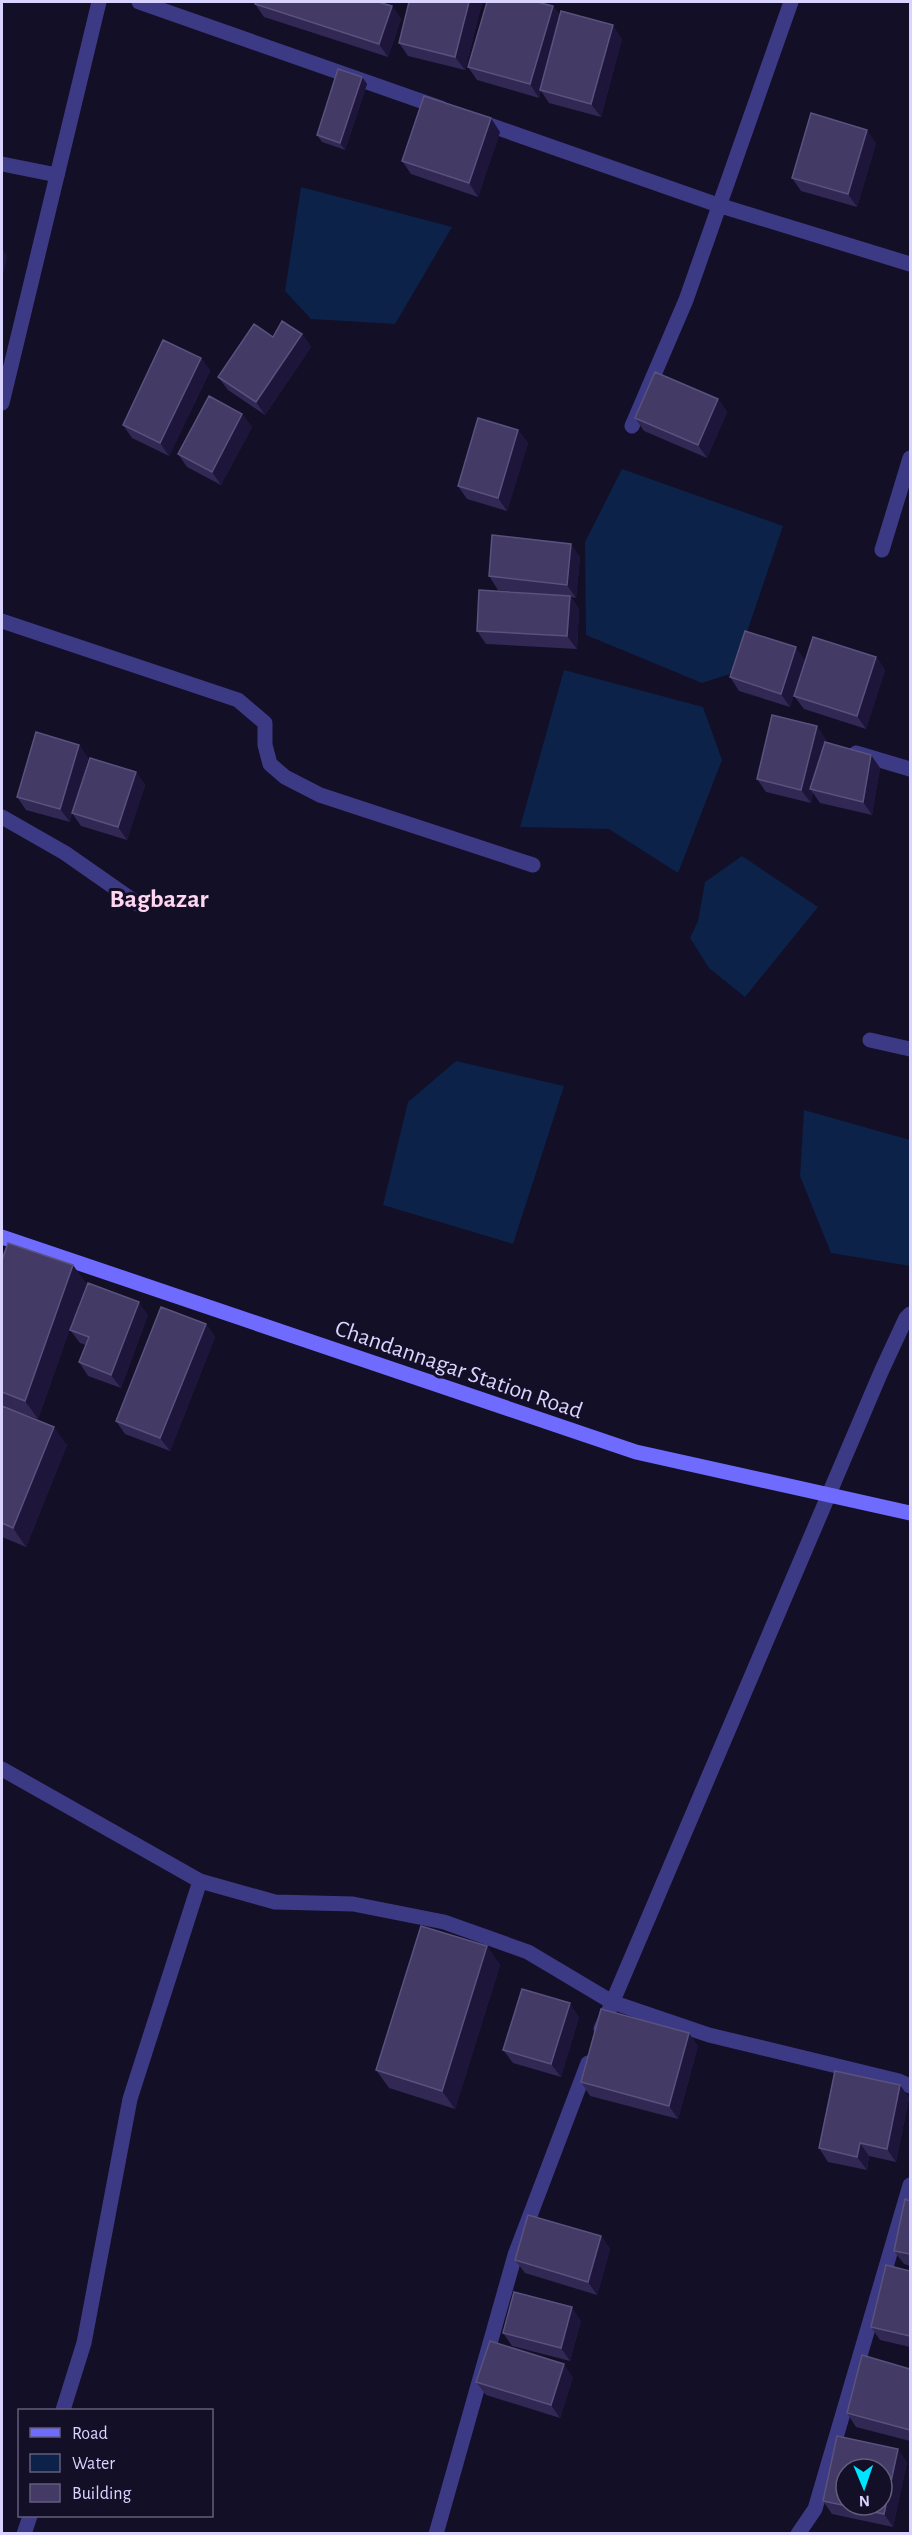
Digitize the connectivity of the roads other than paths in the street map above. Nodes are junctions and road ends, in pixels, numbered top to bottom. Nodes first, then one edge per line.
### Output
1 (99, 2) edge
2 (139, 2) edge
3 (791, 2) edge
4 (2, 164) edge
5 (57, 175) junction
6 (718, 206) junction
7 (910, 264) edge
8 (2, 403) edge
9 (632, 426) dead end
10 (910, 458) edge
11 (882, 550) dead end
12 (2, 621) edge
13 (846, 750) edge
14 (910, 769) edge
15 (2, 817) edge
16 (533, 865) dead end
17 (138, 904) dead end
18 (870, 1040) dead end
19 (910, 1049) edge
20 (2, 1237) edge
21 (910, 1314) edge
22 (829, 1495) junction
23 (910, 1513) edge
24 (2, 1768) edge
25 (200, 1881) junction
26 (612, 2002) junction
27 (910, 2086) edge
28 (910, 2185) edge
29 (63, 2409) edge
30 (30, 2517) edge
31 (24, 2534) edge
32 (436, 2534) edge
33 (798, 2534) edge

1 - 5 street
2 - 6 street
3 - 6 street
4 - 5 street
5 - 8 street
6 - 7 street
6 - 9 street
10 - 11 street
12 - 16 street
13 - 14 street
15 - 17 street
18 - 19 street
20 - 22 main road, Chandannagar Station Road
21 - 22 street
22 - 23 main road, Chandannagar Station Road
22 - 26 street
24 - 25 street
25 - 26 street
25 - 29 street
26 - 27 street
26 - 32 street
28 - 33 street
30 - 31 street

